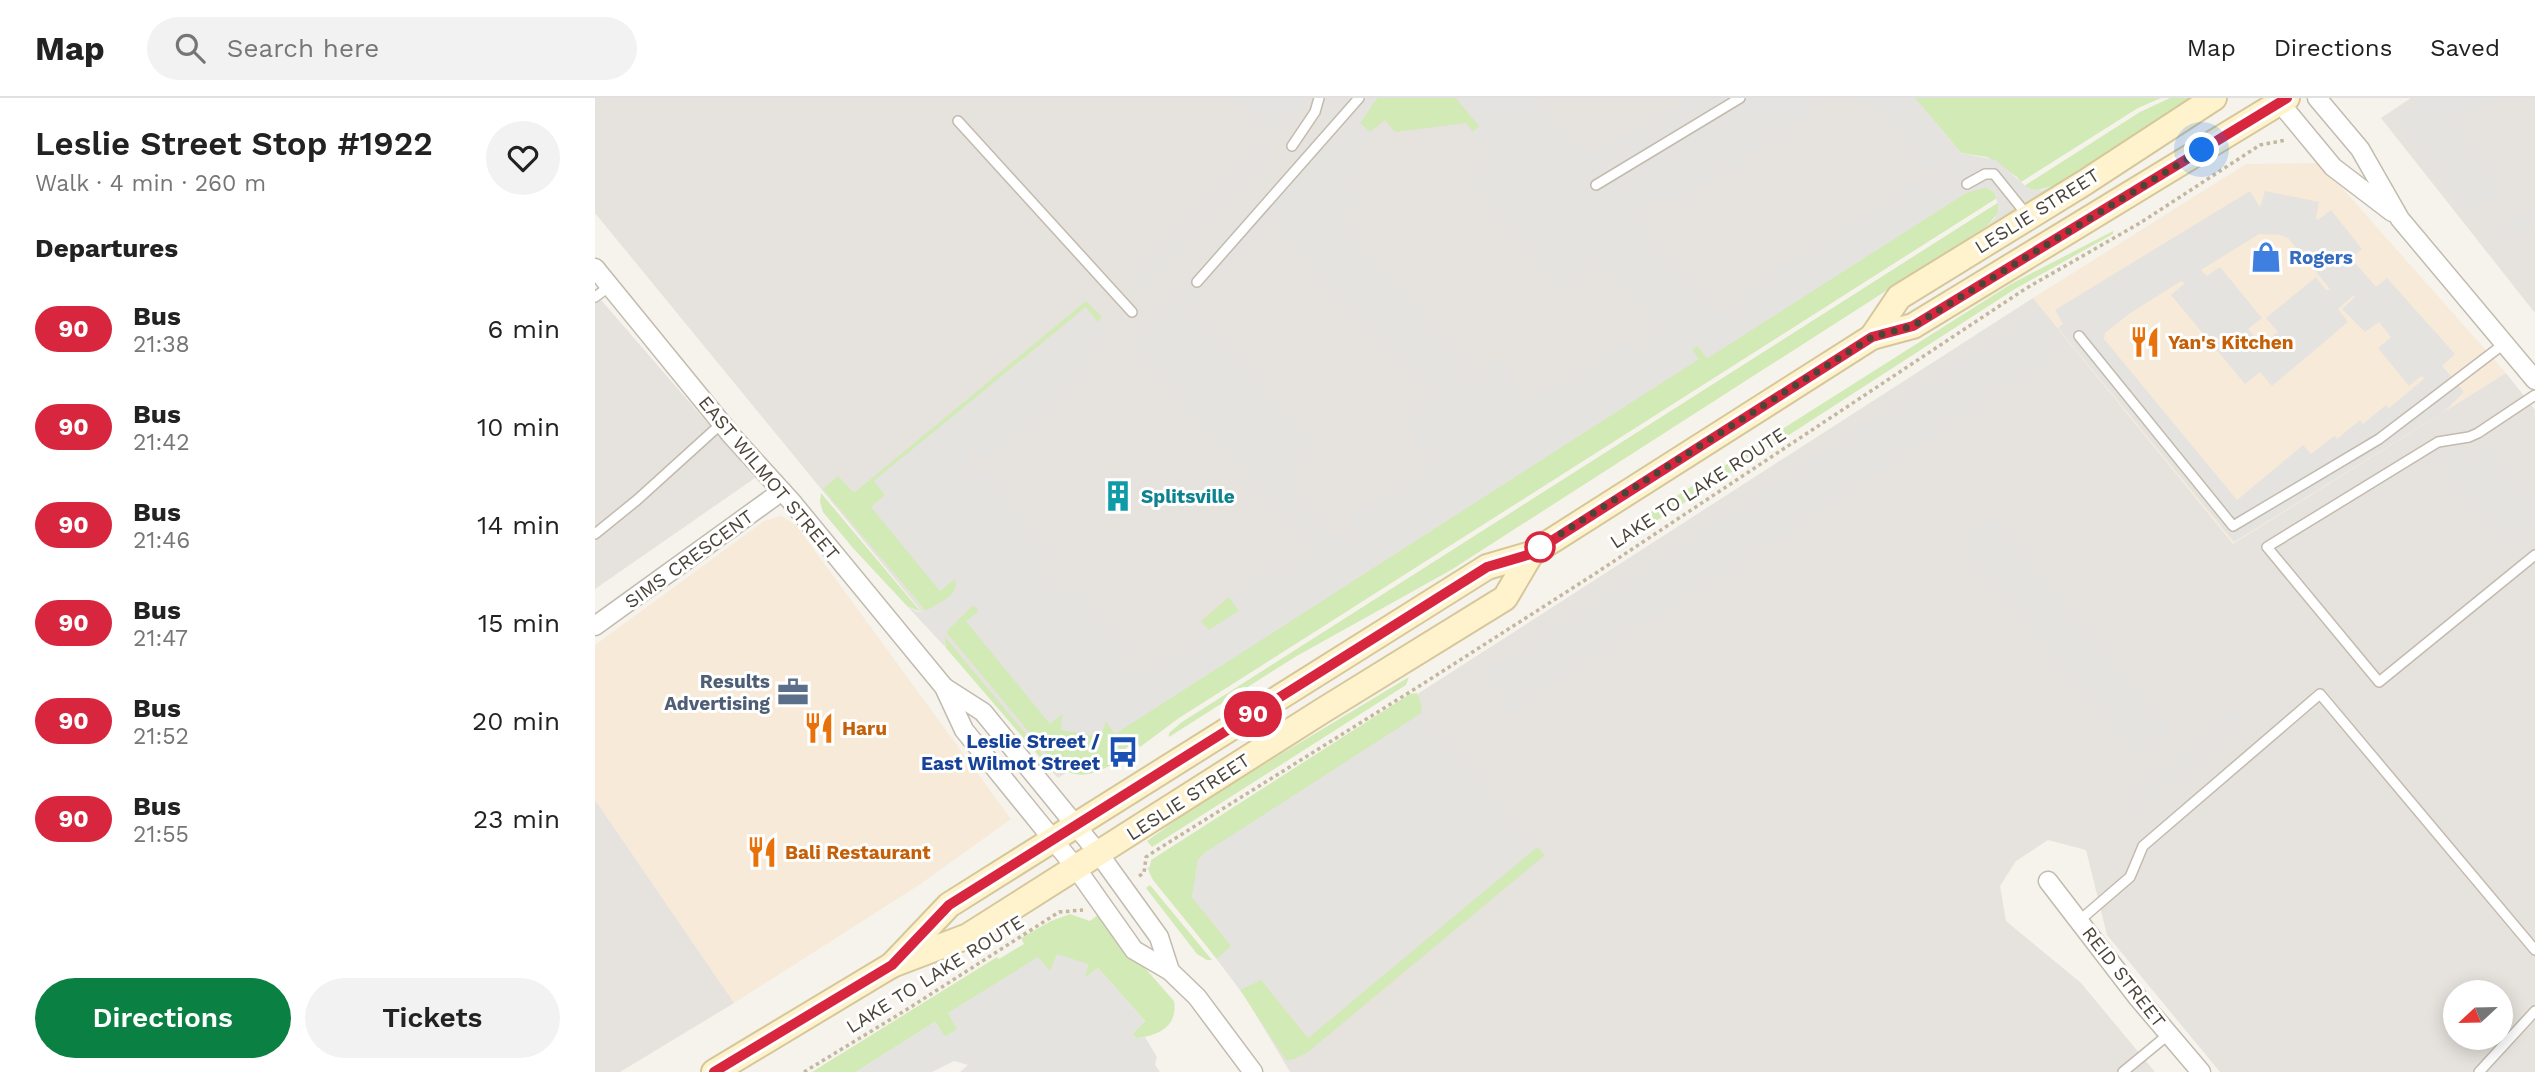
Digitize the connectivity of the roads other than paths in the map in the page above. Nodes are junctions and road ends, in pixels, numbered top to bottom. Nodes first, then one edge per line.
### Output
1 (1319, 98) edge
2 (1359, 98) edge
3 (1740, 98) edge
4 (2214, 98) edge
5 (2317, 98) edge
6 (2281, 100) edge
7 (958, 121) dead end
8 (1292, 146) dead end
9 (1968, 184) dead end
10 (1596, 185) dead end
11 (2028, 217) junction
12 (2400, 219) junction
13 (595, 268) edge
14 (1197, 282) dead end
15 (602, 292) edge
16 (1132, 312) dead end
17 (2079, 336) dead end
18 (1872, 337) junction
19 (2505, 343) junction
20 (2535, 380) edge
21 (2535, 395) edge
22 (722, 423) junction
23 (782, 491) junction
24 (595, 534) edge
25 (1531, 554) junction
26 (2535, 555) edge
27 (595, 626) edge
28 (944, 687) junction
29 (1075, 825) junction
30 (1052, 841) junction
31 (1100, 854) junction
32 (1076, 868) junction
33 (2048, 881) dead end
34 (2080, 920) junction
35 (2535, 950) edge
36 (892, 965) junction
37 (1170, 971) junction
38 (2535, 1011) edge
39 (2169, 1034) junction
40 (714, 1072) edge
41 (1253, 1072) edge
42 (2123, 1072) edge
43 (2201, 1072) edge
44 (2479, 1072) edge

1 - 8 lane
2 - 14 lane
3 - 10 lane
4 - 11 main road, LESLIE STREET
5 - 12 street
6 - 12 street
6 - 18 main road, LESLIE STREET
7 - 16 lane
9 - 11 lane
11 - 18 main road, LESLIE STREET
12 - 19 street
13 - 15 street, EAST WILMOT STREET
15 - 22 street, EAST WILMOT STREET
17 - 19 lane
18 - 25 main road, LESLIE STREET
19 - 20 street
21 - 26 lane
22 - 23 street, EAST WILMOT STREET
22 - 24 lane
23 - 27 street, SIMS CRESCENT
23 - 28 street, EAST WILMOT STREET
25 - 29 main road, LESLIE STREET
25 - 31 main road, LESLIE STREET
28 - 29 street, EAST WILMOT STREET
28 - 30 street, EAST WILMOT STREET
29 - 30 main road, LESLIE STREET
29 - 31 street, EAST WILMOT STREET
30 - 32 street, EAST WILMOT STREET
30 - 36 main road, LESLIE STREET
31 - 32 main road, LESLIE STREET
31 - 37 street, EAST WILMOT STREET
32 - 36 main road, LESLIE STREET
32 - 37 street, EAST WILMOT STREET
33 - 34 street, REID STREET
34 - 35 lane
34 - 39 street, REID STREET
36 - 40 main road, LESLIE STREET
37 - 41 street
38 - 44 lane
39 - 42 lane
39 - 43 street, REID STREET

